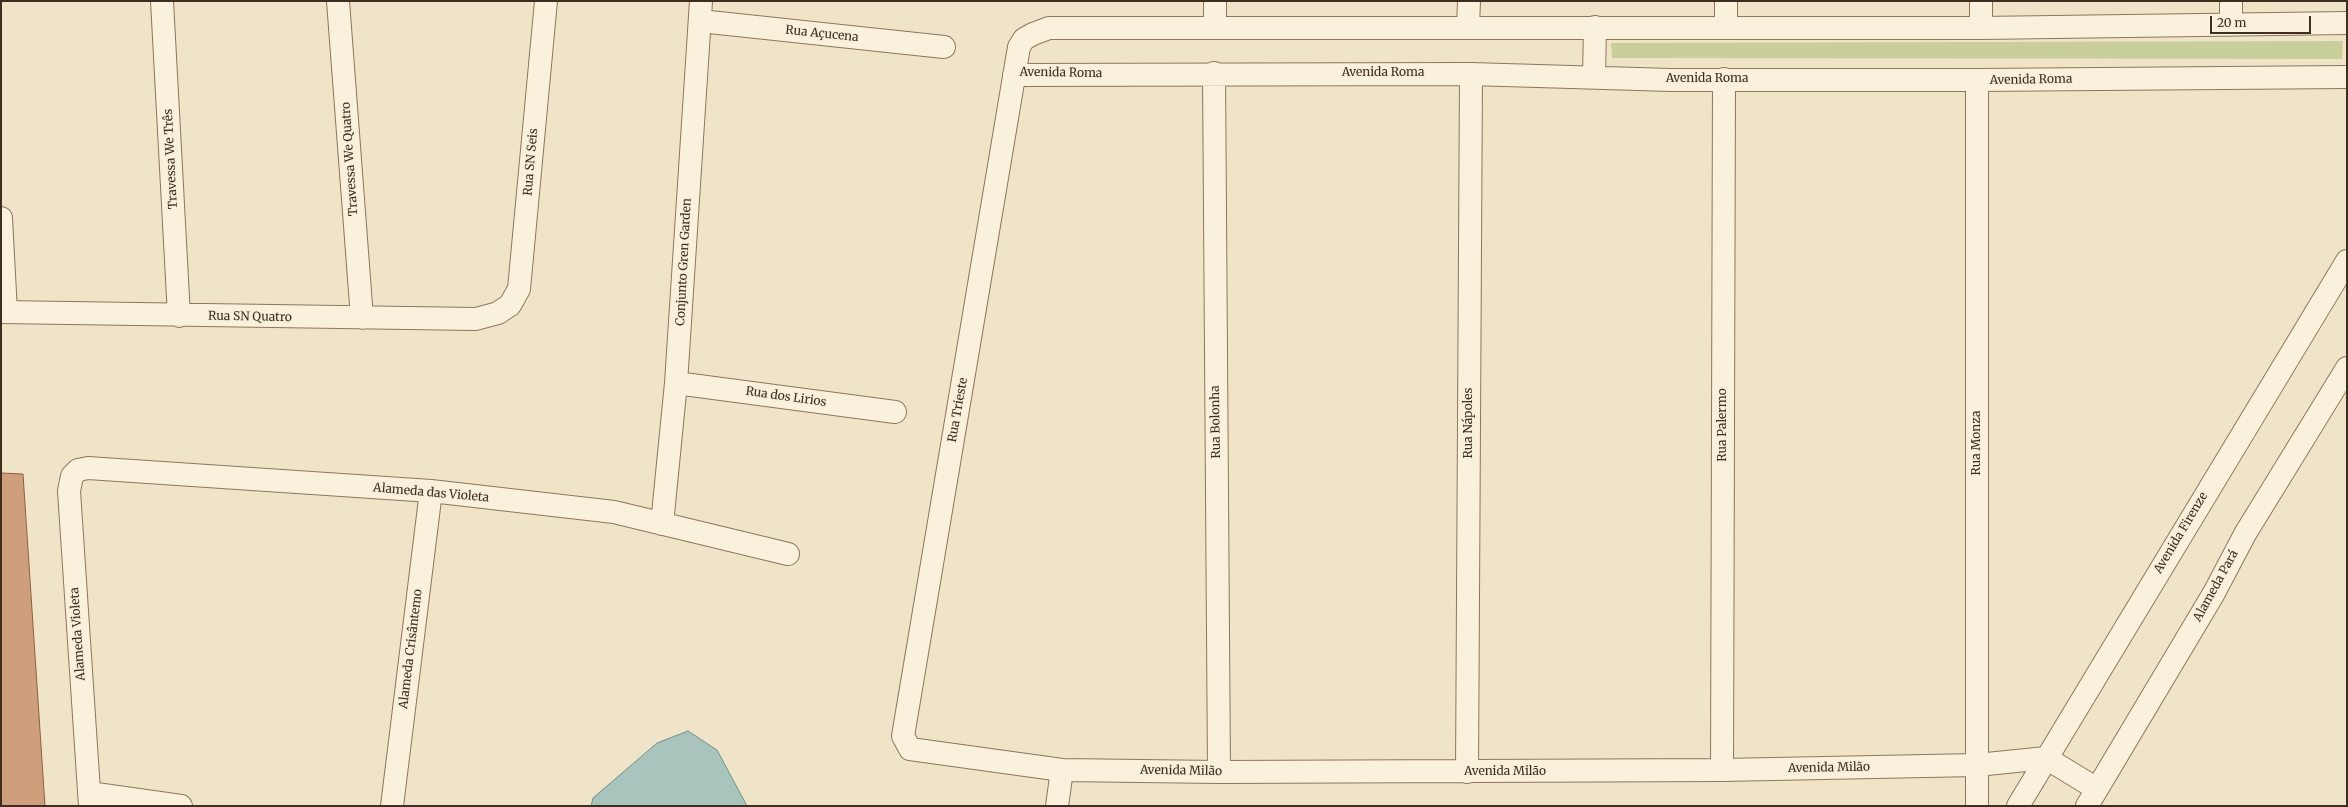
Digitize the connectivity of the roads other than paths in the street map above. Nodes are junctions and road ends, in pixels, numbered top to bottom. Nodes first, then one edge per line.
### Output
1 (162, 1) edge
2 (338, 1) edge
3 (546, 1) edge
4 (1215, 1) edge
5 (1469, 1) edge
6 (1726, 1) edge
7 (1981, 1) edge
8 (2231, 1) edge
9 (701, 11) edge
10 (2347, 23) edge
11 (2231, 25) junction
12 (1595, 27) junction
13 (1726, 27) junction
14 (1215, 28) junction
15 (1468, 28) junction
16 (1981, 28) junction
17 (944, 47) dead end
18 (1214, 73) junction
19 (1471, 74) junction
20 (1014, 75) junction
21 (1594, 77) junction
22 (2347, 77) edge
23 (1724, 79) junction
24 (1977, 80) junction
25 (1, 218) edge
26 (2347, 261) edge
27 (4, 312) edge
28 (498, 313) joint
29 (179, 316) junction
30 (362, 318) junction
31 (2347, 368) edge
32 (676, 383) junction
33 (895, 412) dead end
34 (72, 476) joint
35 (431, 491) junction
36 (662, 524) junction
37 (788, 554) dead end
38 (906, 745) joint
39 (2046, 758) junction
40 (1977, 765) junction
41 (1062, 770) junction
42 (1722, 770) junction
43 (1219, 772) junction
44 (1467, 772) junction
45 (2092, 797) edge
46 (89, 799) edge
47 (181, 806) edge
48 (392, 806) edge
49 (1056, 806) edge
50 (1977, 806) edge
51 (2018, 806) edge

1 - 29 street, Travessa We Três
2 - 30 street, Travessa We Quatro
3 - 28 street, Rua SN Seis
4 - 14 street
5 - 15 street
6 - 13 street
7 - 16 street
8 - 11 street
9 - 17 street, Rua Açucena
9 - 32 street, Conjunto Gren Garden
10 - 11 street, Avenida Roma
11 - 16 street, Avenida Roma
12 - 13 street, Avenida Roma
12 - 15 street, Avenida Roma
12 - 21 street
13 - 16 street, Avenida Roma
14 - 15 street, Avenida Roma
14 - 20 street, Avenida Roma
18 - 19 street, Avenida Roma
18 - 20 street, Avenida Roma
18 - 43 street, Rua Bolonha
19 - 21 street, Avenida Roma
19 - 44 street, Rua Nápoles
20 - 38 street, Rua Trieste
21 - 23 street, Avenida Roma
22 - 24 street, Avenida Roma
23 - 24 street, Avenida Roma
23 - 42 street, Rua Palermo
24 - 40 street, Rua Monza
25 - 27 street
26 - 39 street, Avenida Firenze
27 - 29 street, Rua SN Quatro
28 - 30 street, Rua SN Quatro
29 - 30 street, Rua SN Quatro
31 - 45 street, Alameda Pará
32 - 33 street, Rua dos Lirios
32 - 36 street, Conjunto Gren Garden
34 - 35 street, Alameda das Violeta
34 - 46 street, Alameda Violeta
35 - 36 street, Alameda das Violeta
35 - 48 street, Alameda Crisântemo
36 - 37 street, Alameda das Violeta
38 - 41 street, Avenida Milão
39 - 40 street, Avenida Milão
39 - 45 street
39 - 51 street, Avenida Firenze
40 - 42 street, Avenida Milão
40 - 50 street, Rua Monza
41 - 43 street, Avenida Milão
41 - 49 street
42 - 44 street, Avenida Milão
43 - 44 street, Avenida Milão
46 - 47 street

